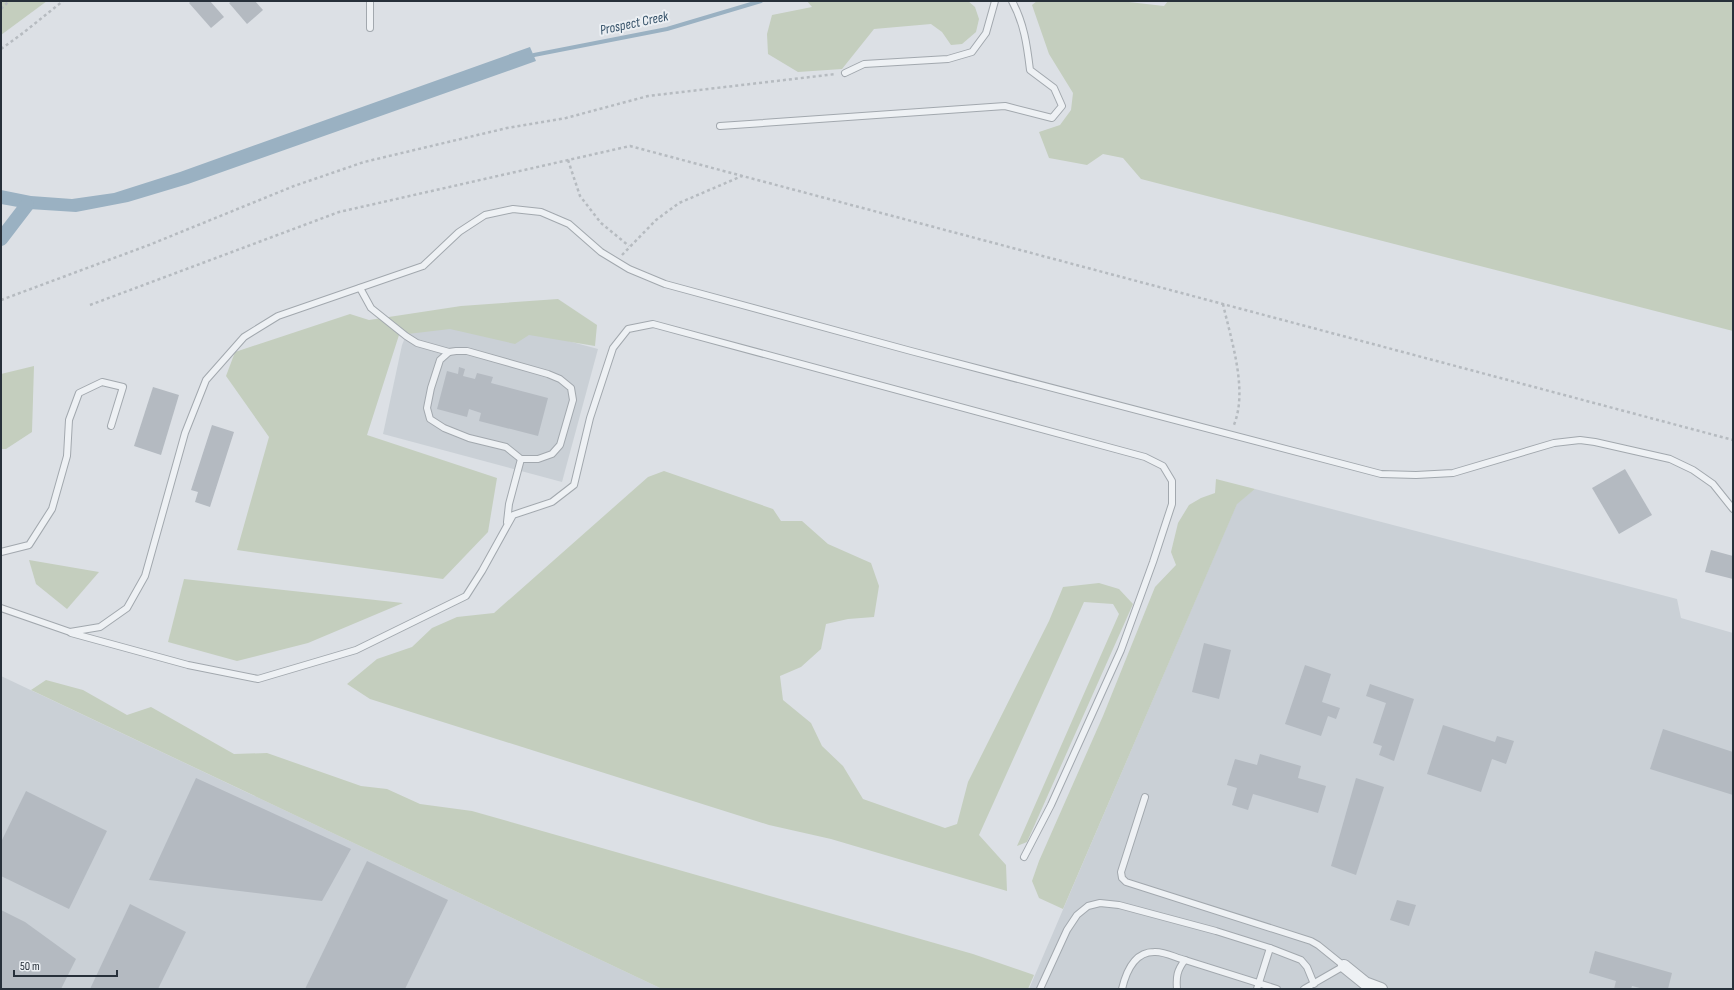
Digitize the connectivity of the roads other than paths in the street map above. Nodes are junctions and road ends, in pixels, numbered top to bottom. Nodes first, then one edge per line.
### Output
1 (370, 1) edge
2 (996, 1) edge
3 (1012, 1) edge
4 (370, 28) dead end
5 (845, 73) road end
6 (720, 126) dead end
7 (360, 288) junction
8 (449, 352) junction
9 (111, 426) dead end
10 (521, 459) junction
11 (1733, 509) edge
12 (507, 526) junction
13 (1, 552) edge
14 (1, 608) edge
15 (70, 632) junction
16 (1144, 797) dead end
17 (1024, 857) dead end
18 (1270, 948) junction
19 (1185, 960) junction
20 (1344, 966) junction
21 (1314, 984) junction
22 (1258, 986) edge
23 (1040, 989) edge
24 (1122, 989) edge
25 (1177, 989) edge
26 (1277, 989) edge
27 (1304, 989) edge
28 (1381, 989) edge

1 - 4 lane
2 - 5 lane
3 - 6 lane
7 - 8 lane
7 - 11 lane
7 - 15 lane
8 - 10 lane
8 - 10 lane
9 - 13 lane
10 - 12 lane
12 - 15 lane
12 - 17 lane
14 - 15 lane
16 - 20 lane
18 - 21 lane
18 - 22 lane
18 - 23 lane
19 - 22 lane
19 - 24 lane
19 - 25 lane
20 - 21 lane
20 - 28 street
21 - 27 lane
22 - 26 lane

